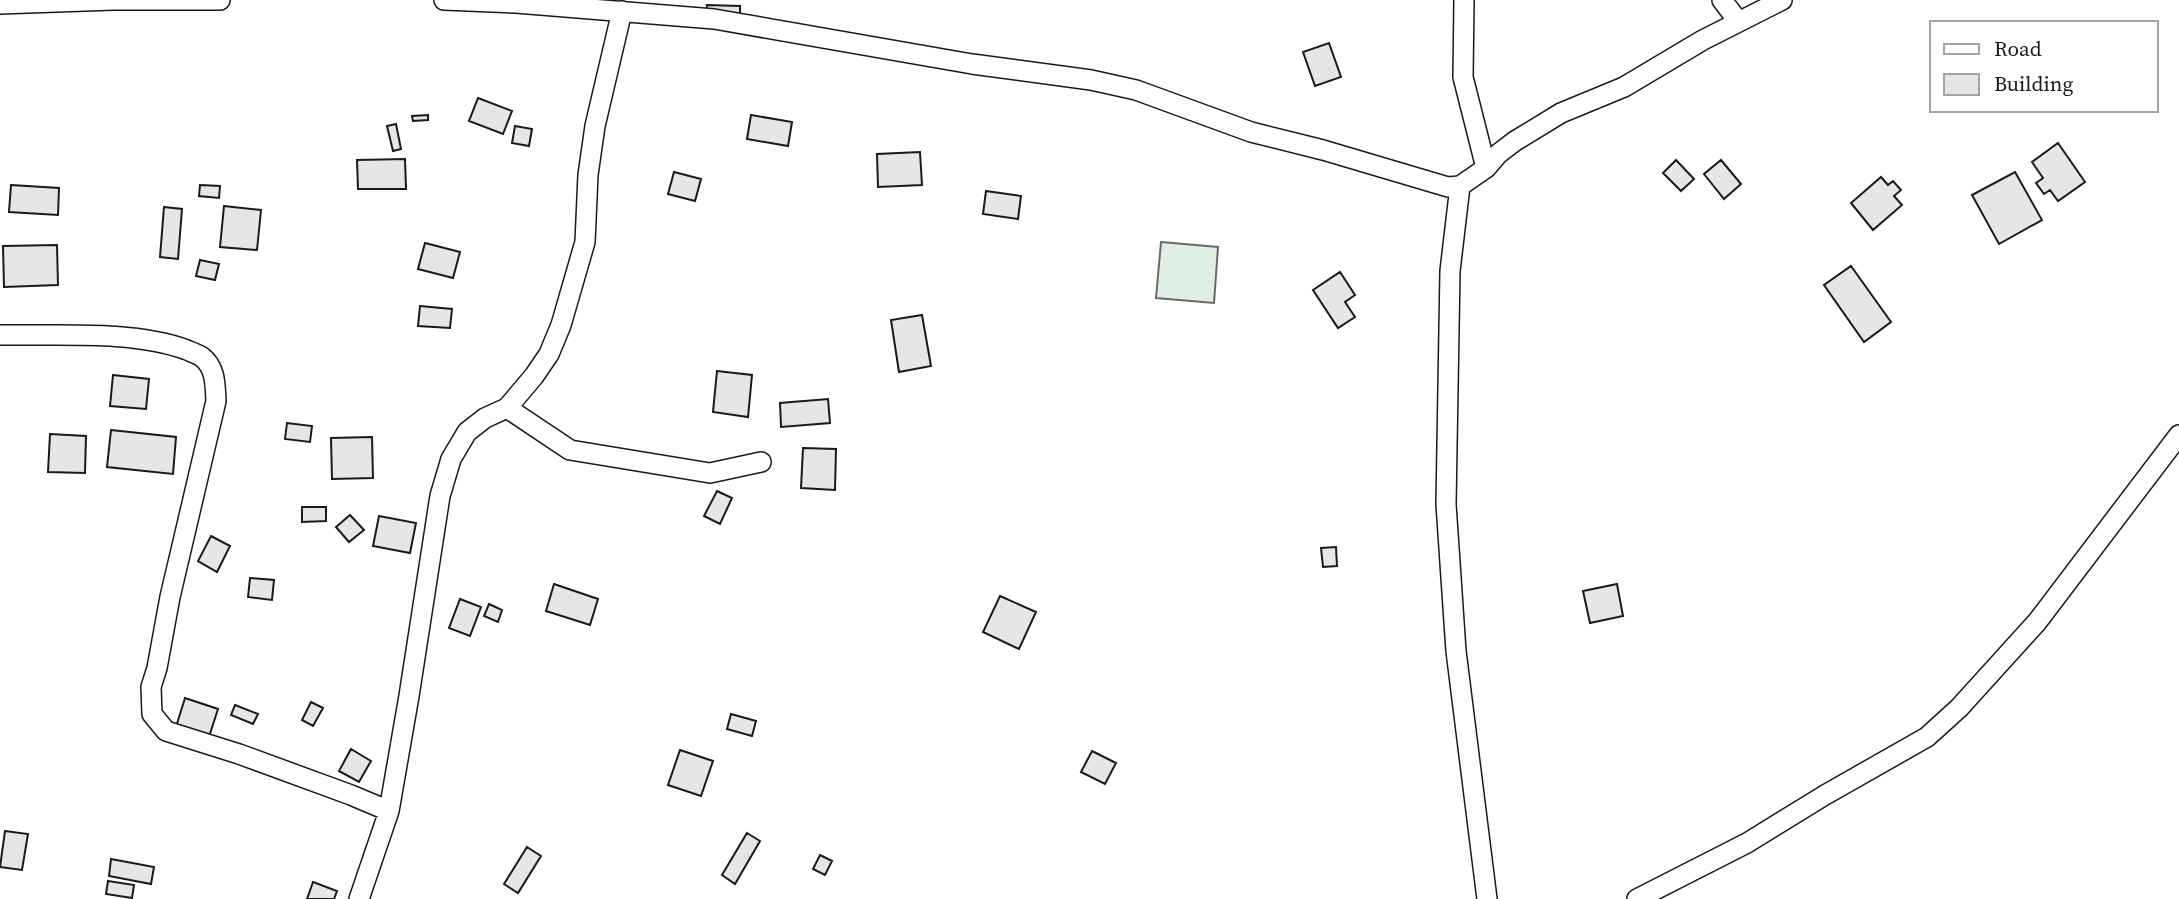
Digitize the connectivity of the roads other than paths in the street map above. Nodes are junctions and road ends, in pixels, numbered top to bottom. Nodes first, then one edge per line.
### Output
1 (149, 0) edge
2 (220, 0) edge
3 (444, 0) edge
4 (1464, 0) edge
5 (1722, 0) edge
6 (1782, 0) edge
7 (0, 4) edge
8 (622, 11) junction
9 (1738, 21) junction
10 (1486, 168) junction
11 (1460, 186) junction
12 (0, 335) edge
13 (506, 408) junction
14 (2179, 435) edge
15 (761, 462) dead end
16 (388, 811) junction
17 (359, 899) edge
18 (1487, 899) edge
19 (1637, 899) edge

1 - 2 street
1 - 7 street
3 - 8 street
4 - 10 street
5 - 9 street
6 - 9 street
8 - 11 street
8 - 13 street
9 - 10 street
10 - 11 street
11 - 18 street
12 - 16 street
13 - 15 street
13 - 16 street
14 - 19 street
16 - 17 street

